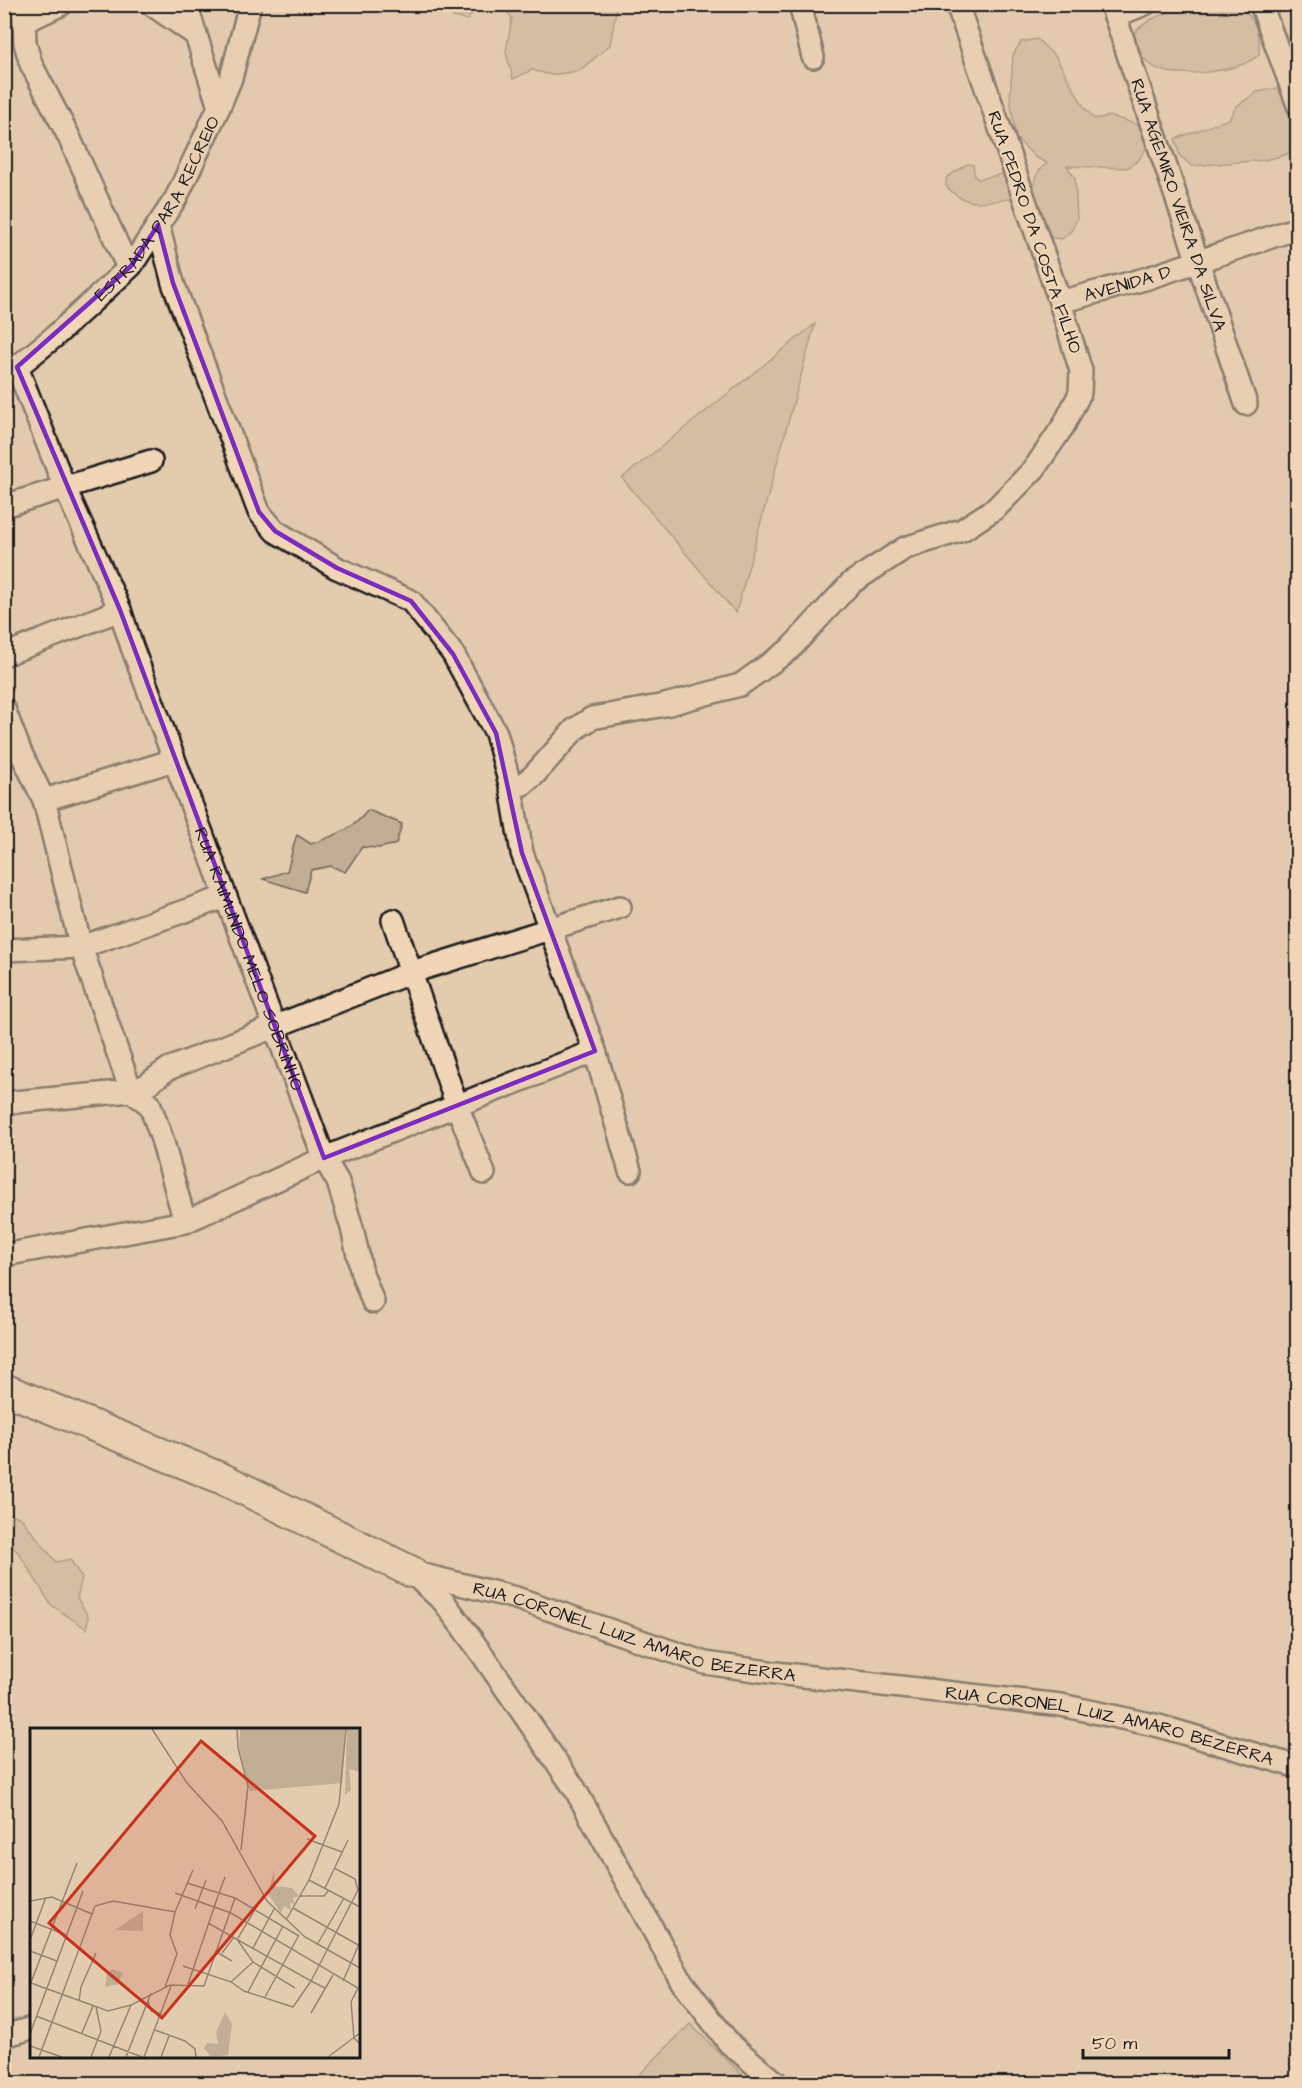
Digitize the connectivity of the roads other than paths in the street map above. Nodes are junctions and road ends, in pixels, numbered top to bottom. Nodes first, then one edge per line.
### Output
1 (62, 4) edge
2 (151, 4) edge
3 (186, 4) edge
4 (250, 4) edge
5 (800, 4) edge
6 (957, 4) edge
7 (1146, 4) edge
8 (1261, 4) edge
9 (1113, 10) edge
10 (23, 13) edge
11 (196, 35) junction
12 (813, 57) dead end
13 (1298, 105) edge
14 (219, 107) junction
15 (158, 225) junction
16 (1298, 228) edge
17 (1198, 262) junction
18 (128, 268) junction
19 (1060, 302) junction
20 (11, 370) edge
21 (1246, 404) dead end
22 (151, 461) dead end
23 (65, 488) junction
24 (4, 506) edge
25 (120, 610) junction
26 (4, 655) edge
27 (4, 709) edge
28 (12, 754) edge
29 (174, 760) junction
30 (511, 788) junction
31 (44, 801) junction
32 (225, 897) junction
33 (620, 907) dead end
34 (393, 920) dead end
35 (551, 928) junction
36 (81, 947) junction
37 (4, 950) edge
38 (412, 972) junction
39 (275, 1028) junction
40 (595, 1052) junction
41 (131, 1091) junction
42 (4, 1103) edge
43 (457, 1106) junction
44 (324, 1158) junction
45 (630, 1171) dead end
46 (484, 1173) dead end
47 (185, 1222) junction
48 (4, 1255) edge
49 (373, 1302) dead end
50 (4, 1389) edge
51 (412, 1572) junction
52 (1298, 1767) edge
53 (30, 2029) edge
54 (4, 2036) edge
55 (778, 2084) edge

1 - 10 street
2 - 11 street
3 - 11 street
4 - 14 street, ESTRADA PARA RECREIO
5 - 12 street
6 - 19 street, RUA PEDRO DA COSTA FILHO
7 - 9 street
8 - 13 street
9 - 17 street, RUA AGEMIRO VIEIRA DA SILVA
10 - 18 street
11 - 14 street
14 - 15 street, ESTRADA PARA RECREIO
15 - 18 street, ESTRADA PARA RECREIO
15 - 30 street
16 - 17 street, AVENIDA D
17 - 19 street, AVENIDA D
17 - 21 street, RUA AGEMIRO VIEIRA DA SILVA
18 - 20 street, ESTRADA PARA RECREIO
19 - 30 street, RUA PEDRO DA COSTA FILHO
20 - 23 street, RUA RAIMUNDO MELO SOBRINHO
22 - 23 street
23 - 24 street
23 - 25 street, RUA RAIMUNDO MELO SOBRINHO
25 - 26 street
25 - 29 street, RUA RAIMUNDO MELO SOBRINHO
27 - 28 street
28 - 31 street
29 - 31 street
29 - 32 street, RUA RAIMUNDO MELO SOBRINHO
30 - 35 street
31 - 36 street
32 - 36 street
32 - 39 street, RUA RAIMUNDO MELO SOBRINHO
33 - 35 street
34 - 38 street
35 - 38 street
35 - 40 street
36 - 37 street
36 - 41 street
38 - 39 street
38 - 43 street
39 - 41 street
39 - 44 street, RUA RAIMUNDO MELO SOBRINHO
40 - 43 street
40 - 45 street
41 - 42 street
41 - 47 street
43 - 44 street
43 - 46 street
44 - 47 street
44 - 49 street, RUA RAIMUNDO MELO SOBRINHO
47 - 48 street
50 - 51 street, RUA CORONEL LUIZ AMARO BEZERRA
51 - 52 street, RUA CORONEL LUIZ AMARO BEZERRA
51 - 55 street
53 - 54 street

